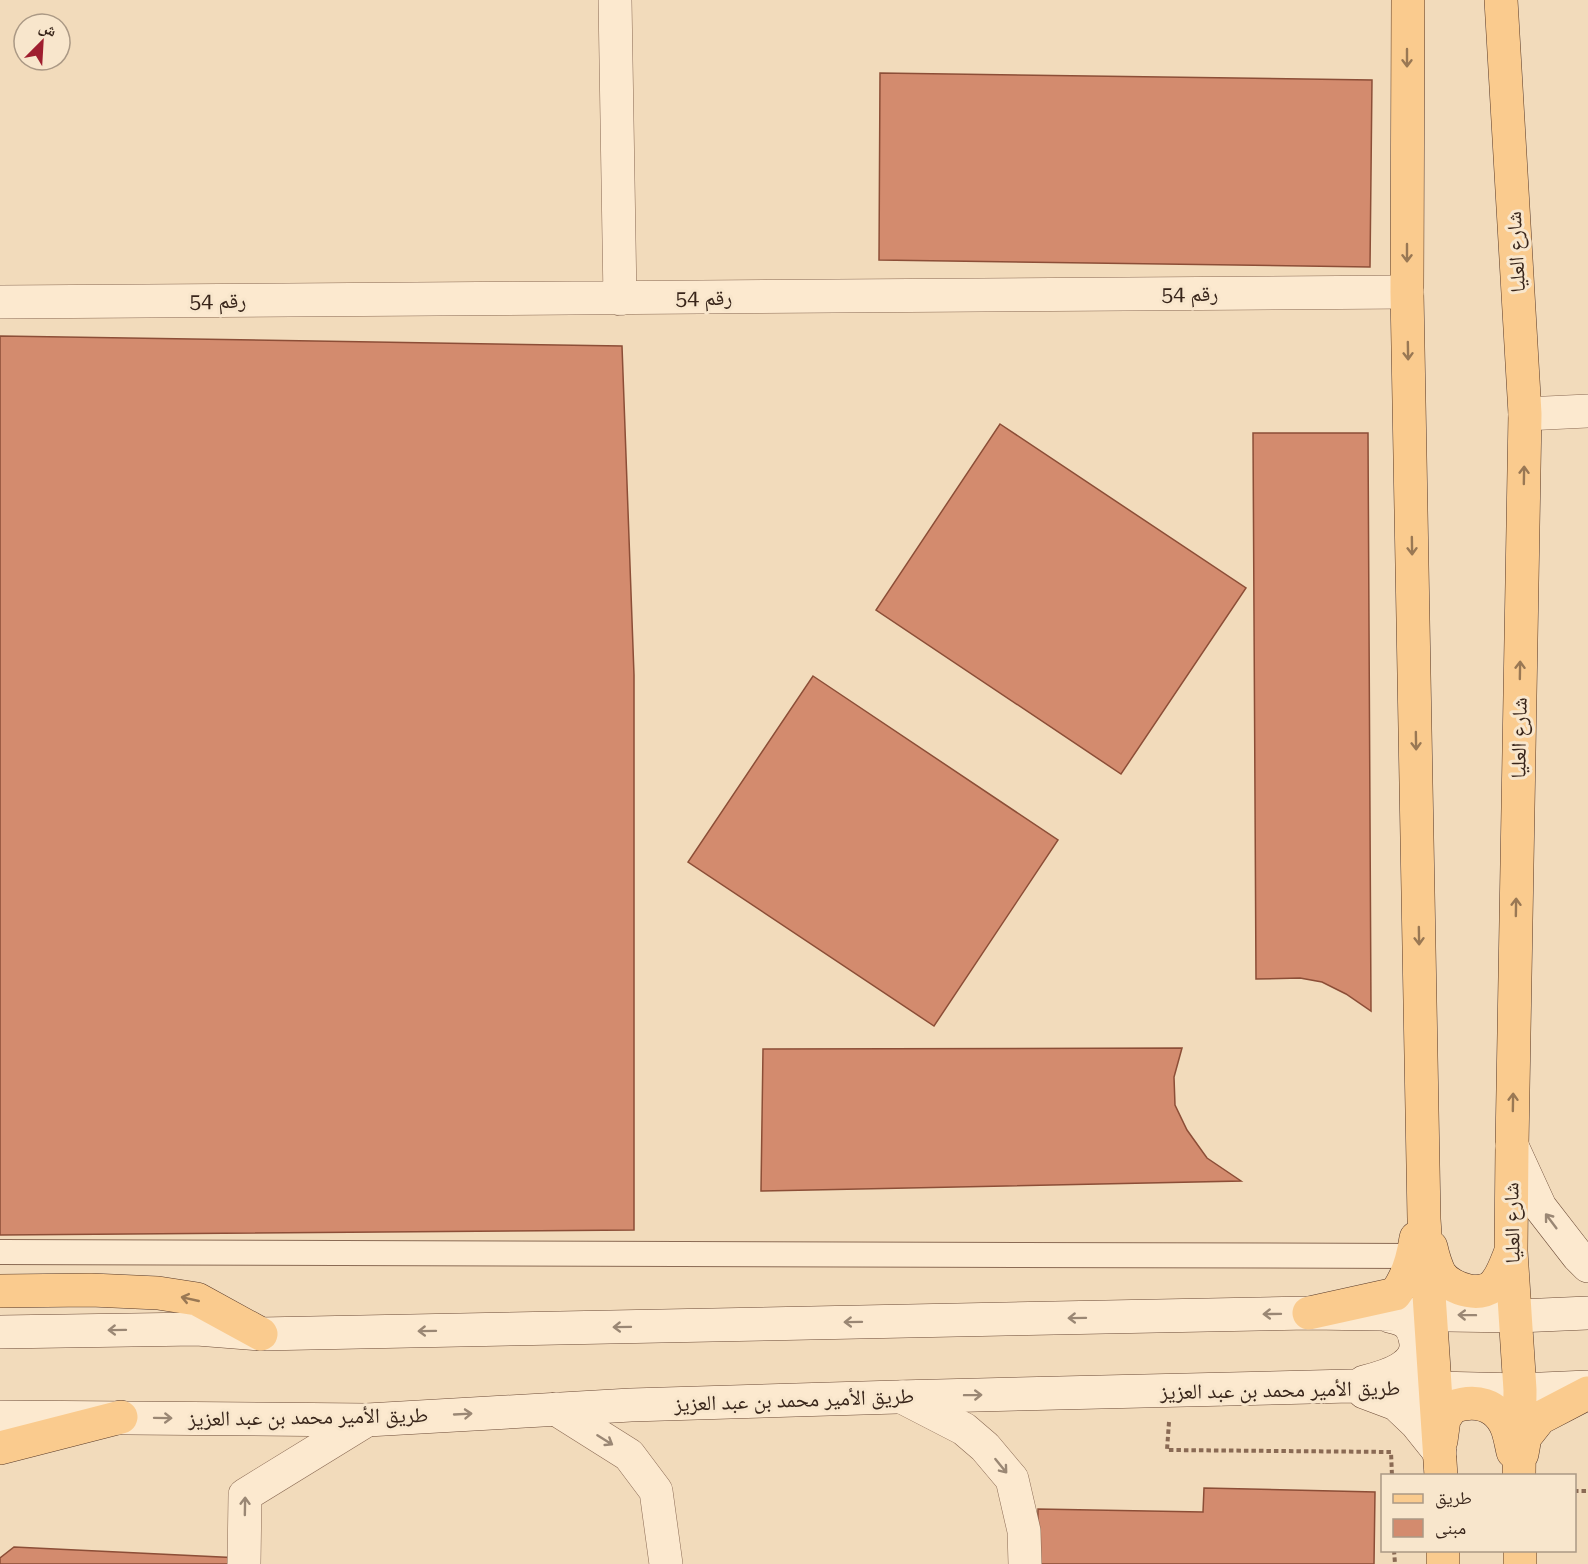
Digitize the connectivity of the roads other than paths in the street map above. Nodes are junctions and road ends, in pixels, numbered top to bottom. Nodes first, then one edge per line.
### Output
1 (615, 0) edge
2 (1408, 0) edge
3 (1501, 0) edge
4 (1407, 292) junction
5 (620, 299) junction
6 (0, 302) edge
7 (1588, 411) edge
8 (1525, 414) junction
9 (1512, 1146) junction
10 (1424, 1183) junction
11 (1425, 1219) junction
12 (1511, 1251) junction
13 (0, 1252) edge
14 (1413, 1256) junction
15 (1588, 1266) edge
16 (0, 1291) edge
17 (1309, 1313) junction
18 (1384, 1314) junction
19 (1588, 1314) edge
20 (1431, 1315) junction
21 (1517, 1316) junction
22 (0, 1332) edge
23 (261, 1334) junction
24 (1351, 1386) junction
25 (1588, 1386) edge
26 (1434, 1387) junction
27 (1520, 1390) junction
28 (1588, 1393) edge
29 (902, 1397) junction
30 (556, 1409) junction
31 (0, 1417) edge
32 (121, 1417) junction
33 (367, 1420) junction
34 (0, 1448) edge
35 (1440, 1464) edge
36 (1519, 1473) edge
37 (244, 1564) edge
38 (666, 1564) edge
39 (1025, 1564) edge

1 - 5 main road
2 -> 4 main road
3 - 8 main road, شارع العليا
4 - 5 main road, رقم 54
4 -> 10 main road
5 - 6 main road, رقم 54
7 - 8 main road
9 -> 8 main road, شارع العليا
9 - 12 main road, شارع العليا
15 -> 9 main road
10 - 11 main road
10 - 14 main road
11 - 12 main road
11 - 20 main road
12 - 21 main road, شارع العليا
13 - 14 street
14 - 17 main road
23 -> 16 main road
17 - 18 main road
17 -> 23 main road
18 - 20 main road
18 - 24 main road
19 - 21 main road
19 - 25 main road
21 -> 20 main road
20 - 26 main road
21 - 27 main road, شارع العليا
23 -> 22 main road
24 - 26 main road, طريق الأمير محمد بن عبد العزيز
29 -> 24 main road, طريق الأمير محمد بن عبد العزيز
24 - 35 main road
25 - 27 main road, طريق الأمير محمد بن عبد العزيز
26 - 27 main road, طريق الأمير محمد بن عبد العزيز
26 - 35 main road
27 - 36 main road, شارع العليا
28 - 36 main road
29 - 30 main road, طريق الأمير محمد بن عبد العزيز
29 -> 39 main road
33 -> 30 main road, طريق الأمير محمد بن عبد العزيز
30 -> 38 main road
31 - 32 main road, طريق الأمير محمد بن عبد العزيز
32 -> 33 main road, طريق الأمير محمد بن عبد العزيز
32 - 34 main road
37 -> 33 main road
35 - 36 main road

